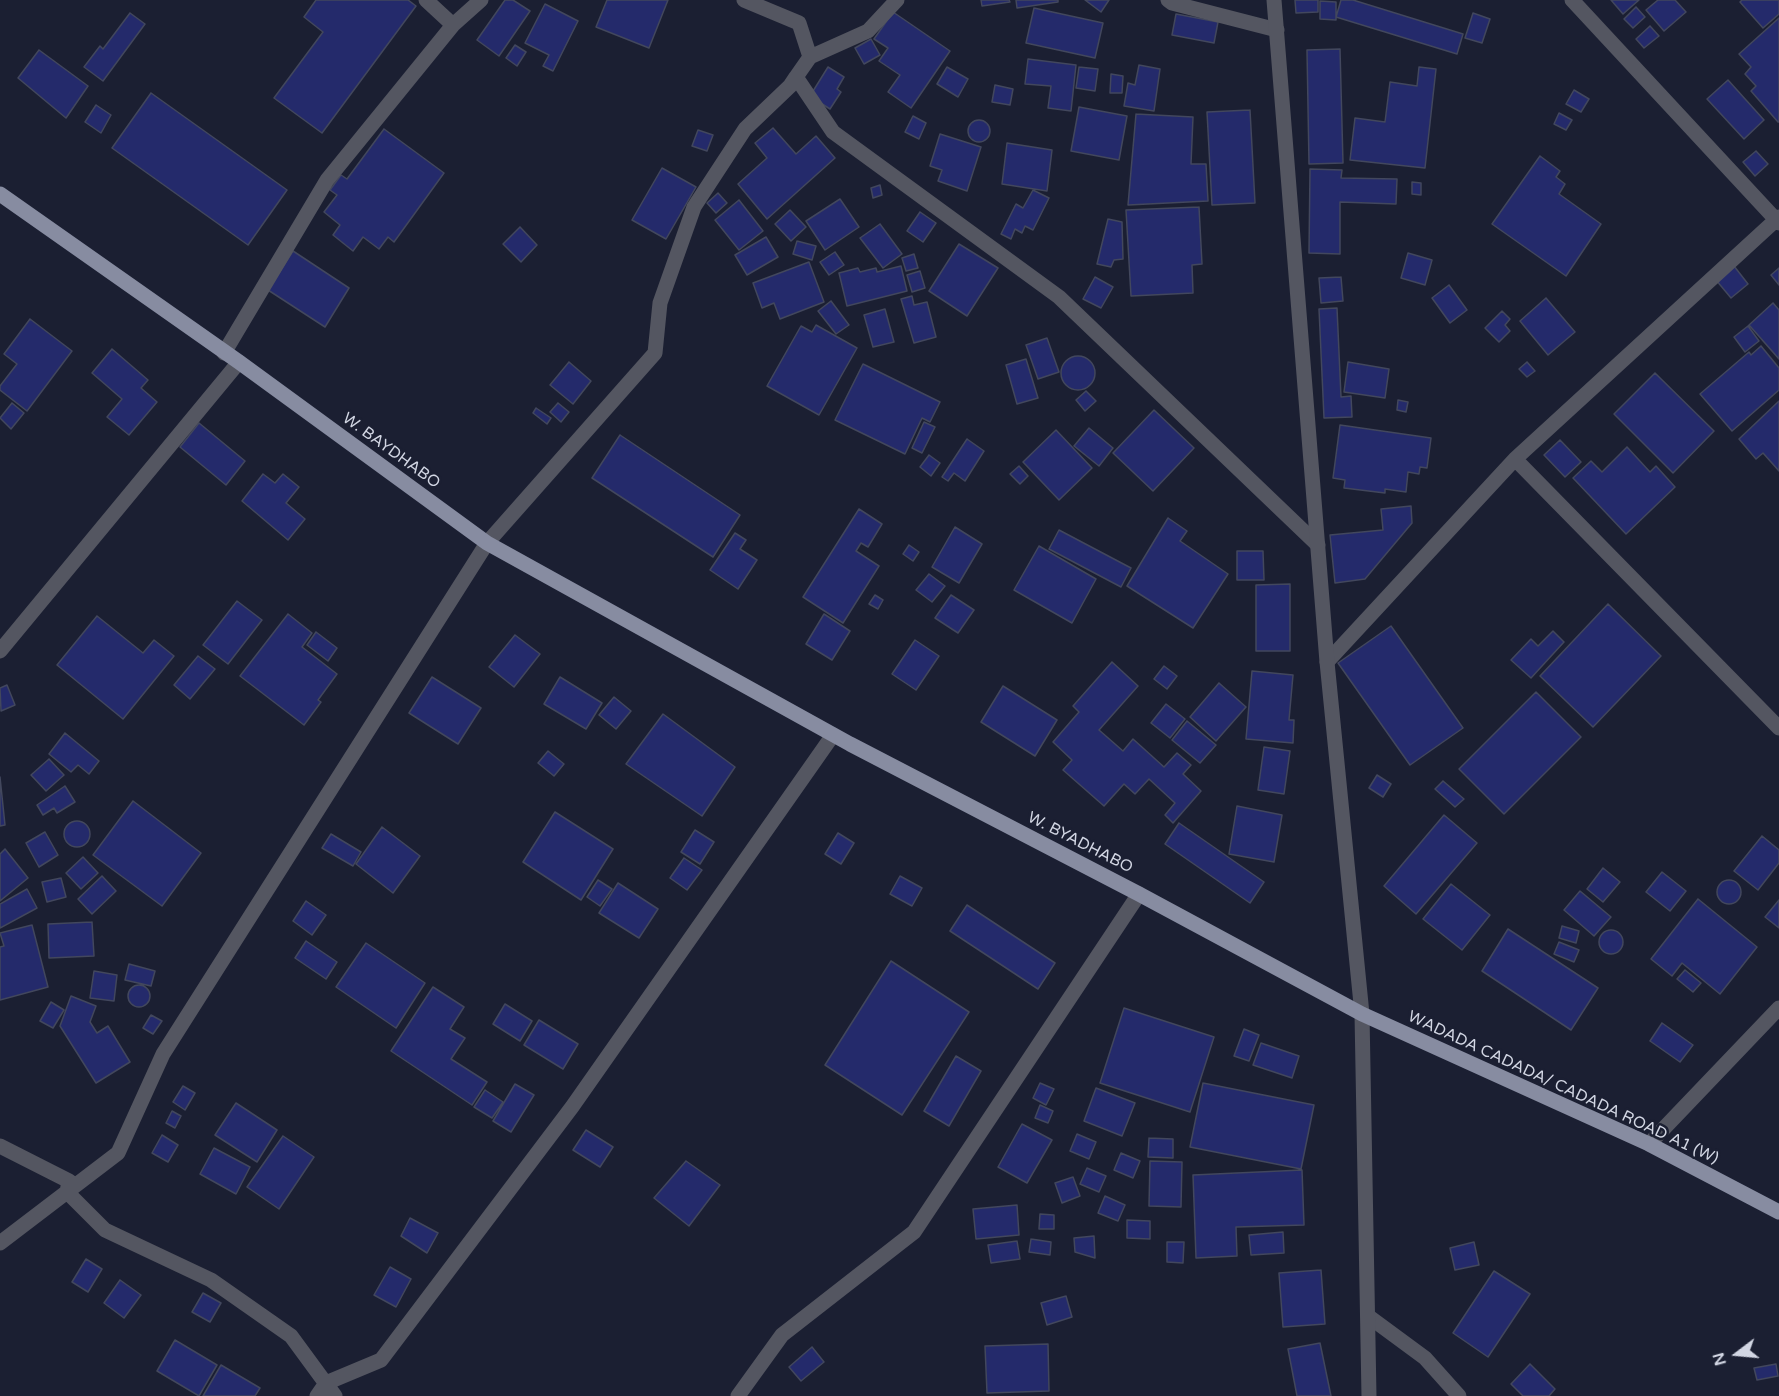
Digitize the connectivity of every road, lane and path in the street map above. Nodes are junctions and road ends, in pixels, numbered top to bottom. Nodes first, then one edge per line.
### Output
1 (426, 0) edge
2 (481, 0) edge
3 (744, 0) edge
4 (897, 0) edge
5 (1168, 0) edge
6 (1274, 0) edge
7 (1572, 0) edge
8 (453, 26) junction
9 (1277, 30) junction
10 (810, 57) junction
11 (796, 77) junction
12 (0, 194) edge
13 (1778, 220) edge
14 (224, 353) junction
15 (239, 362) junction
16 (1515, 459) junction
17 (487, 543) junction
18 (1318, 545) junction
19 (0, 651) edge
20 (1327, 662) junction
21 (781, 705) joint
22 (1779, 728) edge
23 (834, 735) junction
24 (1139, 894) junction
25 (1779, 1008) edge
26 (1362, 1014) junction
27 (1649, 1144) junction
28 (0, 1146) edge
29 (67, 1192) junction
30 (1779, 1212) edge
31 (0, 1243) edge
32 (1368, 1317) junction
33 (326, 1392) edge
34 (738, 1396) edge
35 (1369, 1396) edge
36 (1459, 1396) edge

1 - 8 street
2 - 8 street
3 - 10 street
4 - 10 street
5 - 9 street
6 - 9 street
7 - 13 street
8 - 14 street
9 - 18 street
10 - 11 street
11 - 17 street
11 - 18 street
12 - 14 main road, W. BAYDHABO
13 - 16 street
14 - 15 main road, W. BAYDHABO
15 - 17 main road, W. BAYDHABO
15 - 19 street
16 - 20 street
16 - 22 street
17 - 21 main road, W. BAYDHABO
17 - 29 street
18 - 20 street
20 - 26 street
21 - 23 main road, W. BYADHABO
23 - 24 main road, W. BYADHABO
23 - 33 street
24 - 26 main road, W. BYADHABO
24 - 34 street
25 - 27 street
26 - 27 main road, WADADA CADADA/ CADADA ROAD A1 (W)
26 - 32 street
27 - 30 main road, WADADA CADADA/ CADADA ROAD A1 (W)
28 - 29 street
29 - 31 street
29 - 33 street
32 - 35 street
32 - 36 street

